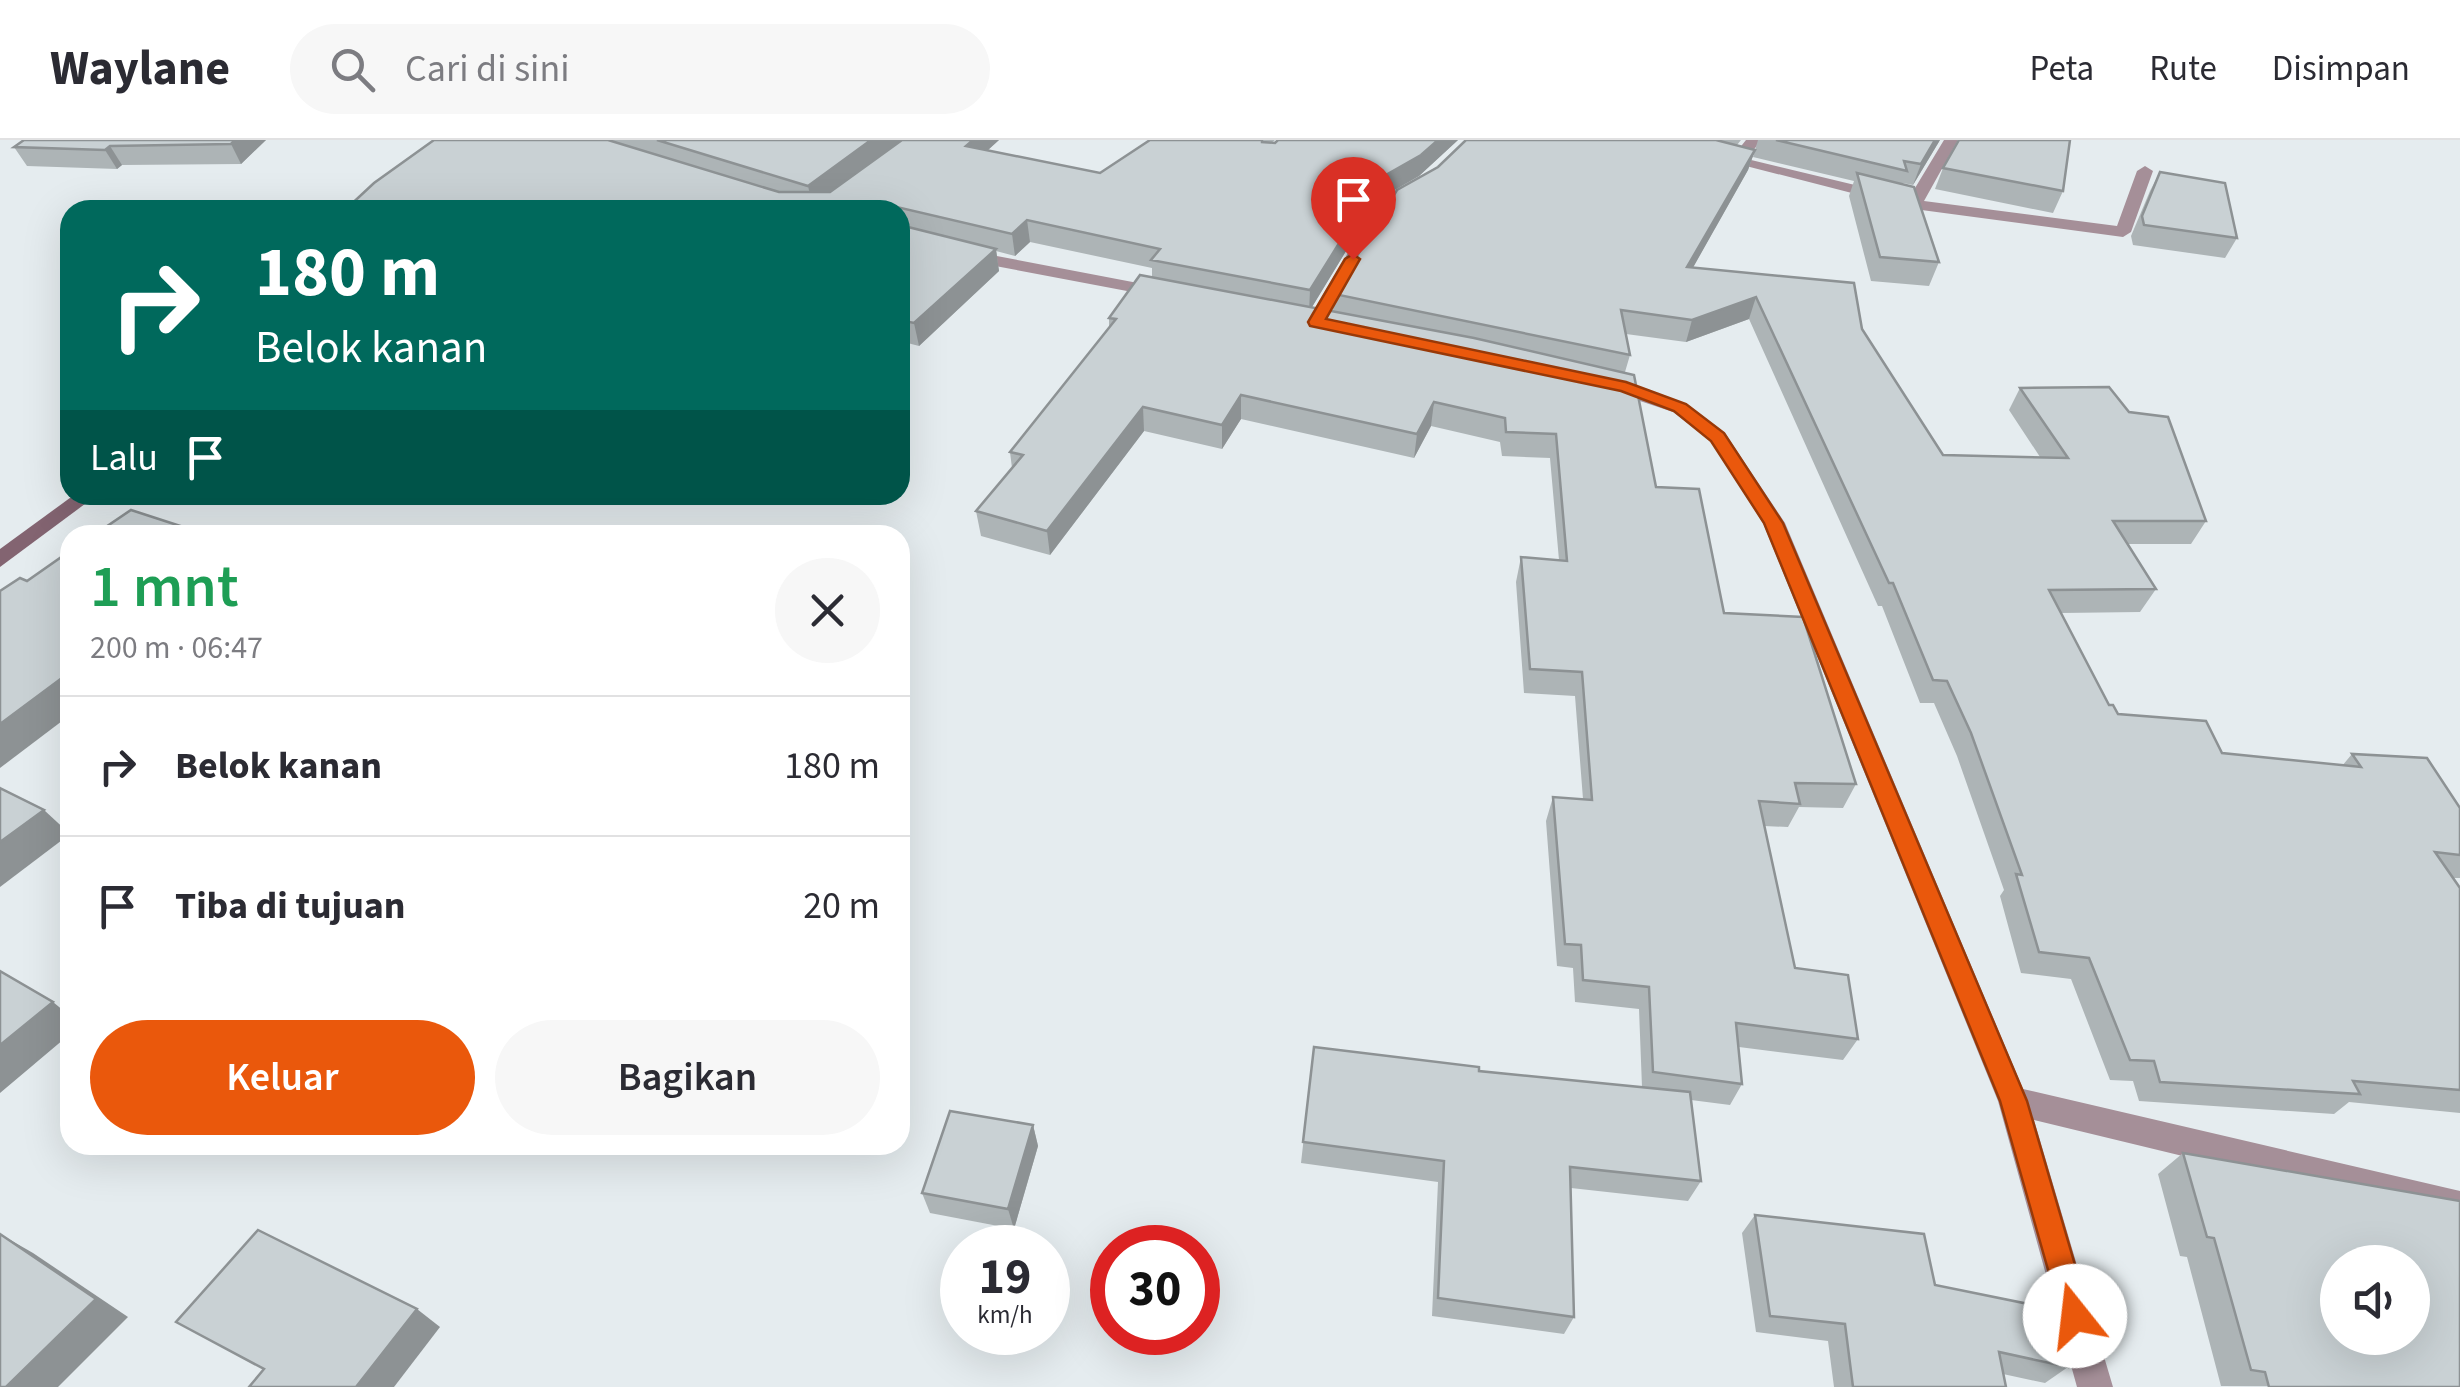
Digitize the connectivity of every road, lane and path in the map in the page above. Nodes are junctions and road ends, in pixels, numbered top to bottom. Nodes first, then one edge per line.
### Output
1 (1652, 140) edge
2 (1754, 140) edge
3 (1951, 140) edge
4 (1738, 160) junction
5 (2145, 170) dead end
6 (1438, 172) edge
7 (1914, 204) junction
8 (910, 240) edge
9 (1183, 297) edge
10 (1315, 322) edge
11 (1587, 378) edge
12 (74, 505) edge
13 (0, 560) edge
14 (2014, 1101) junction
15 (2460, 1207) edge
16 (2095, 1387) edge

1 - 4 street
2 - 4 street
3 - 7 street
4 - 7 street
5 - 7 street
6 - 10 street
8 - 9 street
11 - 14 street
12 - 13 street
14 - 15 street
14 - 16 street

